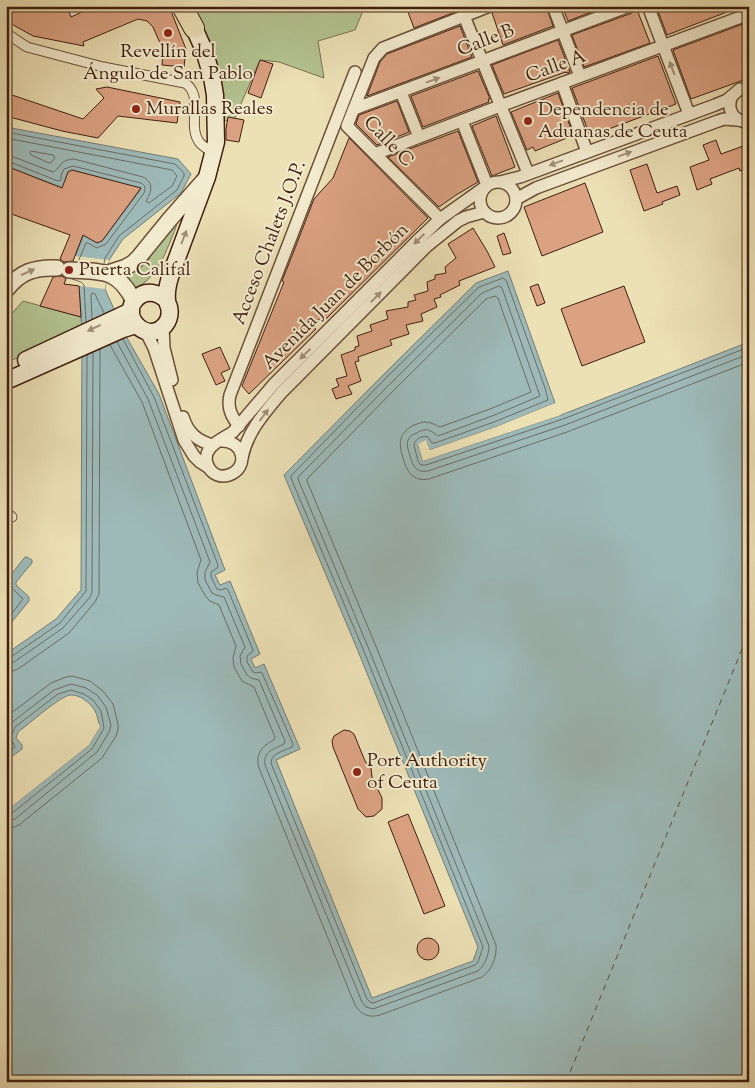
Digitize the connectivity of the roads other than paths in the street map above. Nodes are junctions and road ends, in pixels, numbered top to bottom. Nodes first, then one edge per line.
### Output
1 (182, 6) edge
2 (188, 6) edge
3 (490, 6) edge
4 (553, 6) edge
5 (629, 6) edge
6 (648, 6) edge
7 (747, 14) edge
8 (464, 16) junction
9 (194, 28) junction
10 (563, 31) junction
11 (6, 33) edge
12 (663, 46) junction
13 (482, 61) junction
14 (355, 72) dead end
15 (580, 76) junction
16 (562, 83) junction
17 (749, 89) edge
18 (401, 92) junction
19 (732, 96) junction
20 (500, 106) junction
21 (354, 108) junction
22 (689, 114) junction
23 (737, 120) junction
24 (462, 121) junction
25 (749, 122) edge
26 (419, 137) junction
27 (587, 152) junction
28 (213, 153) junction
29 (375, 154) junction
30 (528, 173) junction
31 (207, 176) junction
32 (500, 182) junction
33 (486, 186) junction
34 (516, 199) junction
35 (484, 212) junction
36 (440, 219) junction
37 (108, 273) junction
38 (6, 290) edge
39 (167, 301) junction
40 (131, 319) junction
41 (163, 328) junction
42 (73, 345) junction
43 (6, 369) edge
44 (6, 381) edge
45 (239, 426) junction
46 (216, 443) junction
47 (242, 458) junction
48 (208, 467) junction

1 - 9 highway
2 - 9 highway
3 - 8 street, Calle C
4 - 10 street
5 - 10 street, Calle B
6 - 12 street
7 - 12 street, Calle A
8 - 13 street
8 - 21 street, Calle C
9 - 28 main road
10 - 13 street, Calle B
10 - 15 street
11 - 28 street
12 - 15 street, Calle A
22 -> 12 street
18 -> 13 street, Calle B
13 - 20 street
14 - 45 street, Acceso Chalets J.O.P.
15 - 16 street, Calle A
16 - 20 street, Calle A
16 - 27 street
17 - 19 street
18 - 21 street, Calle B
18 - 26 street
19 - 22 street
19 - 23 street
20 - 24 street, Calle A
20 - 30 street
21 - 29 street, Calle C
22 - 27 street
23 - 25 street
34 -> 23 street
24 - 26 street, Calle A
24 - 33 street
26 - 29 street, Calle A
27 -> 30 street
28 - 31 main road
29 - 36 street, Calle C
30 - 32 street
31 - 37 street
39 -> 31 main road
32 - 33 street
32 - 34 street
33 - 35 street
33 - 36 street, Avenida Juan de Borbón
34 - 35 street
47 -> 35 street, Avenida Juan de Borbón
36 -> 45 street, Avenida Juan de Borbón
38 -> 37 street
37 - 40 street
39 - 40 main road
39 - 41 main road
40 - 41 main road
40 - 42 main road
40 - 48 street
41 - 46 street
42 - 43 main road
42 - 44 main road
45 - 46 street, Avenida Juan de Borbón
46 - 47 street
46 - 48 street
47 - 48 street

